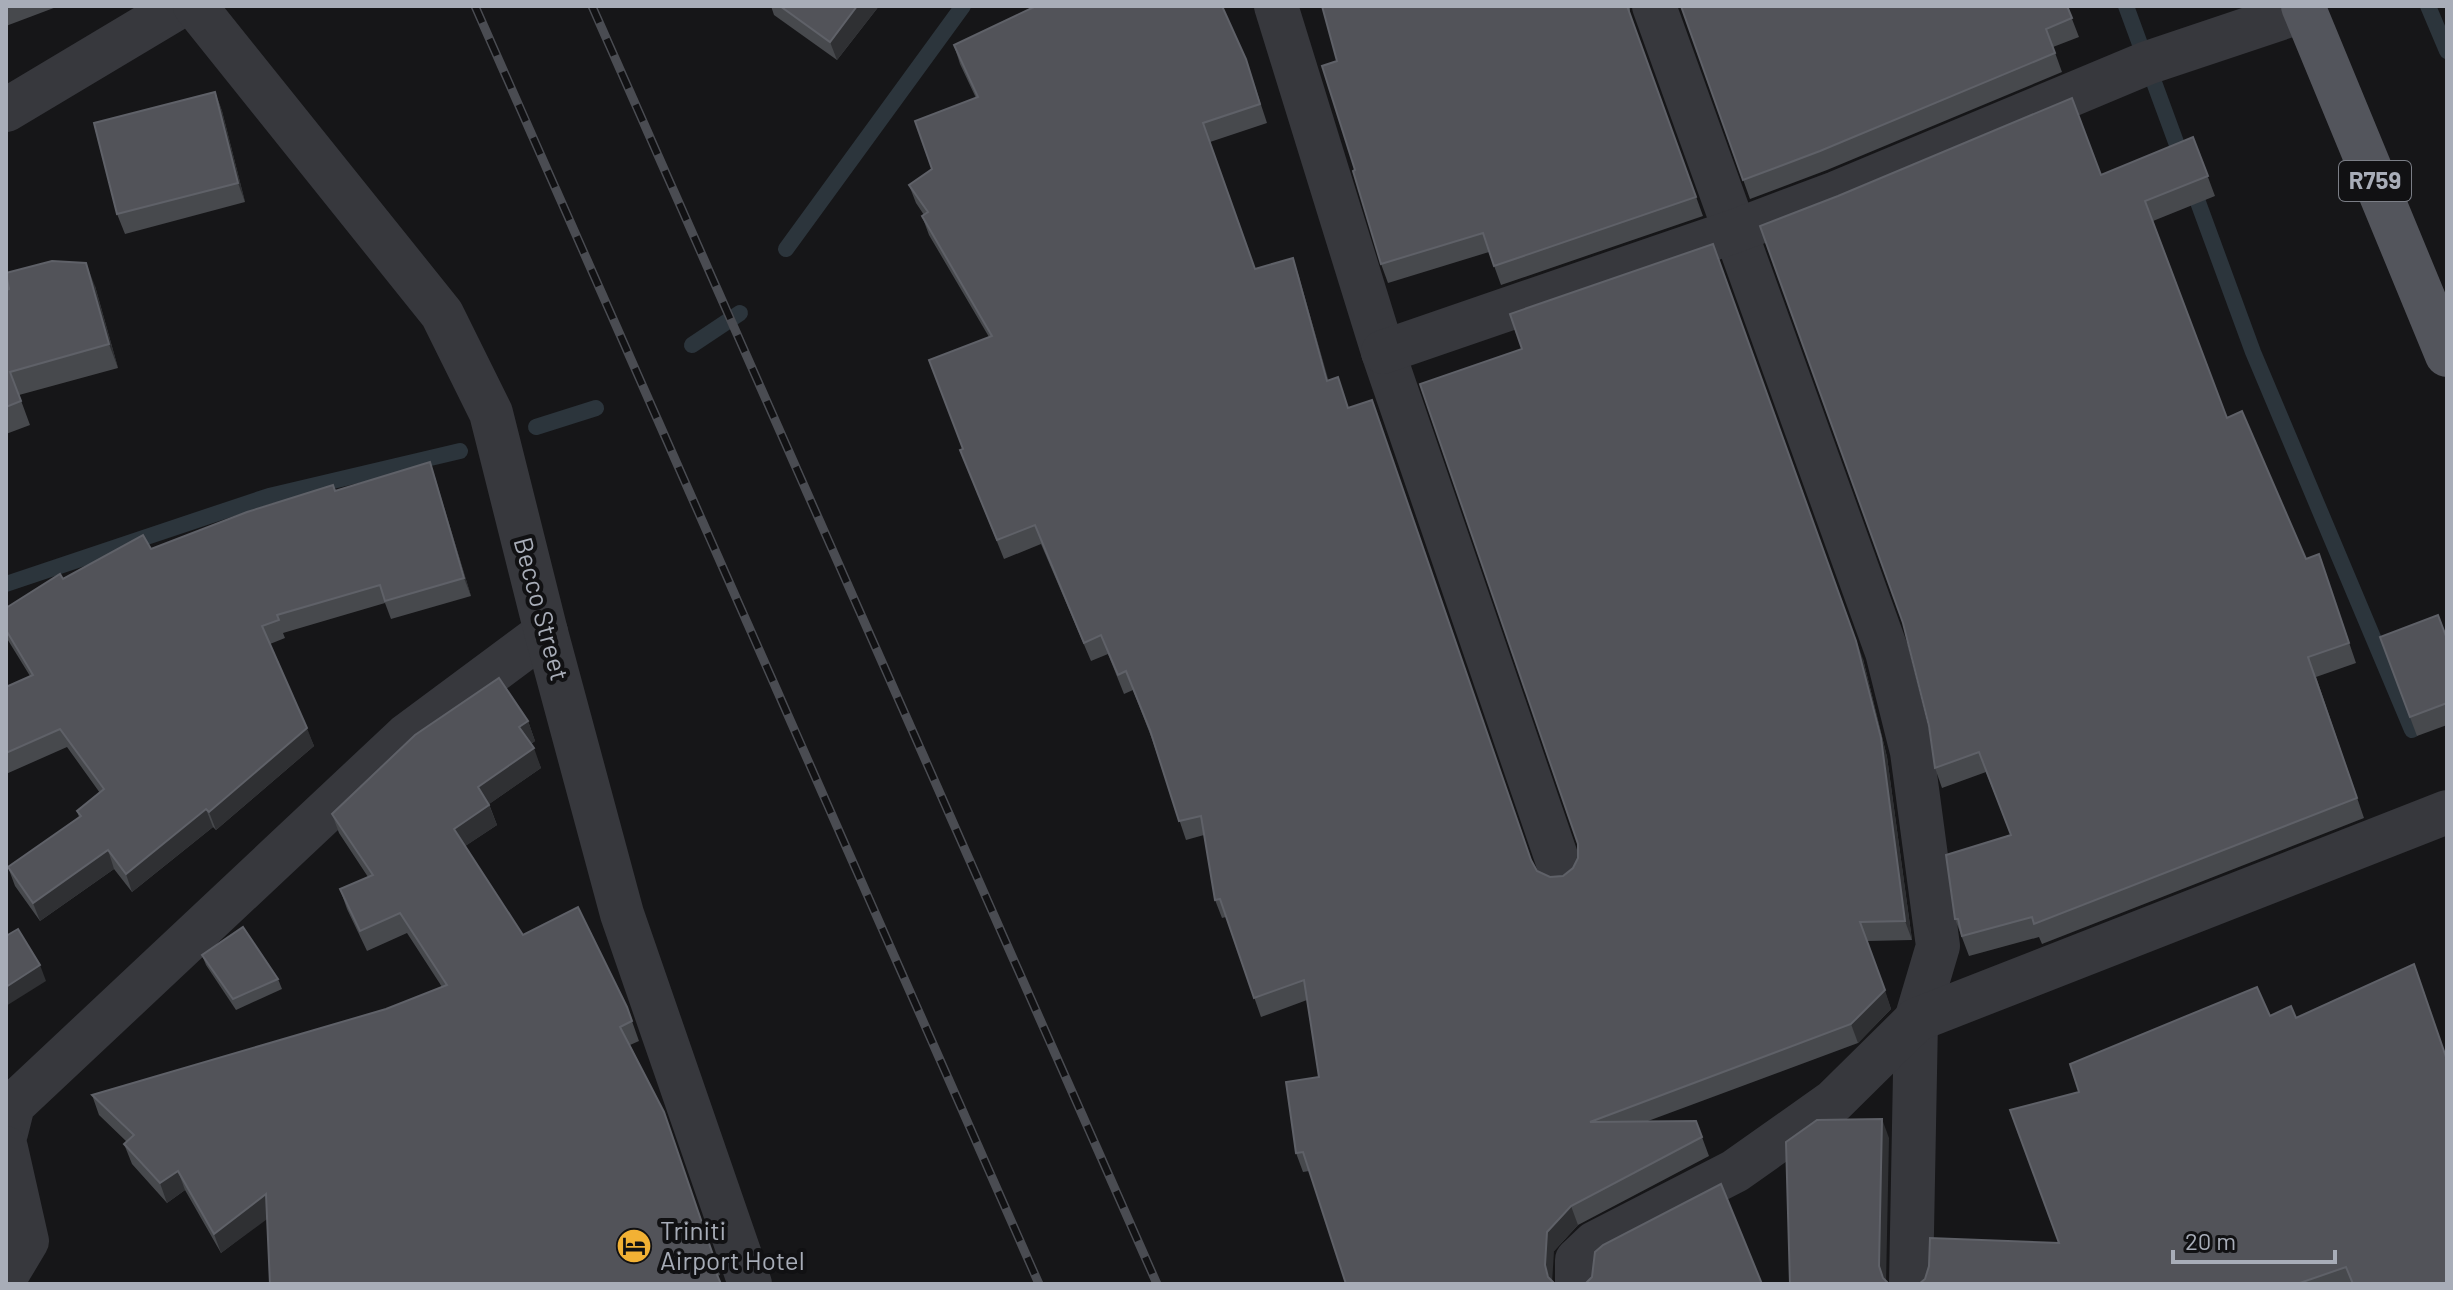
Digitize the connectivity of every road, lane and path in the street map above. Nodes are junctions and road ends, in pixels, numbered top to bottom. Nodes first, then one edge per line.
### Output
1 (180, 6) edge
2 (195, 6) edge
3 (1276, 6) edge
4 (1654, 6) edge
5 (2304, 8) edge
6 (6, 110) edge
7 (1735, 231) junction
8 (1383, 352) junction
9 (2447, 355) edge
10 (546, 632) junction
11 (2447, 812) edge
12 (1561, 871) dead end
13 (1916, 1020) junction
14 (6, 1133) edge
15 (6, 1148) edge
16 (6, 1276) edge
17 (750, 1284) edge
18 (1577, 1284) edge
19 (1911, 1284) edge

1 - 6 street
2 - 10 street, Becco Street
3 - 8 street
4 - 7 street
5 - 7 street
5 - 9 main road, R759
7 - 8 street
7 - 13 street
8 - 12 street
10 - 14 street
10 - 17 street, Becco Street
11 - 13 street
13 - 18 street
13 - 19 street
15 - 16 street

